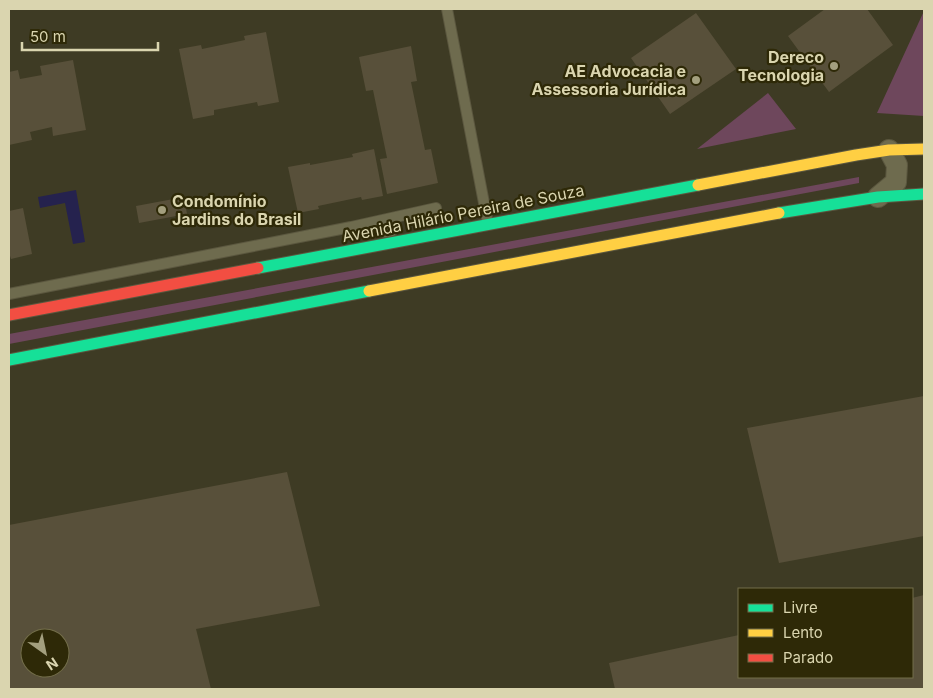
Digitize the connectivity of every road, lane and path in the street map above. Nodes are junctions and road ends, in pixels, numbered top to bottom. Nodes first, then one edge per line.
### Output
1 (447, 9) edge
2 (924, 149) edge
3 (889, 150) junction
4 (924, 194) edge
5 (878, 197) junction
6 (436, 208) dead end
7 (488, 225) junction
8 (351, 226) junction
9 (422, 226) dead end
10 (404, 229) dead end
11 (437, 235) junction
12 (9, 294) edge
13 (9, 315) edge
14 (9, 360) edge

1 - 7 lane
2 - 3 main road, Avenida Hilário Pereira de Souza
3 - 5 street
3 - 7 main road, Avenida Hilário Pereira de Souza
4 - 5 main road
5 - 14 main road
6 - 8 lane
7 - 11 main road, Avenida Hilário Pereira de Souza
8 - 10 lane
8 - 12 lane
9 - 11 lane
11 - 13 main road, Avenida Hilário Pereira de Souza

